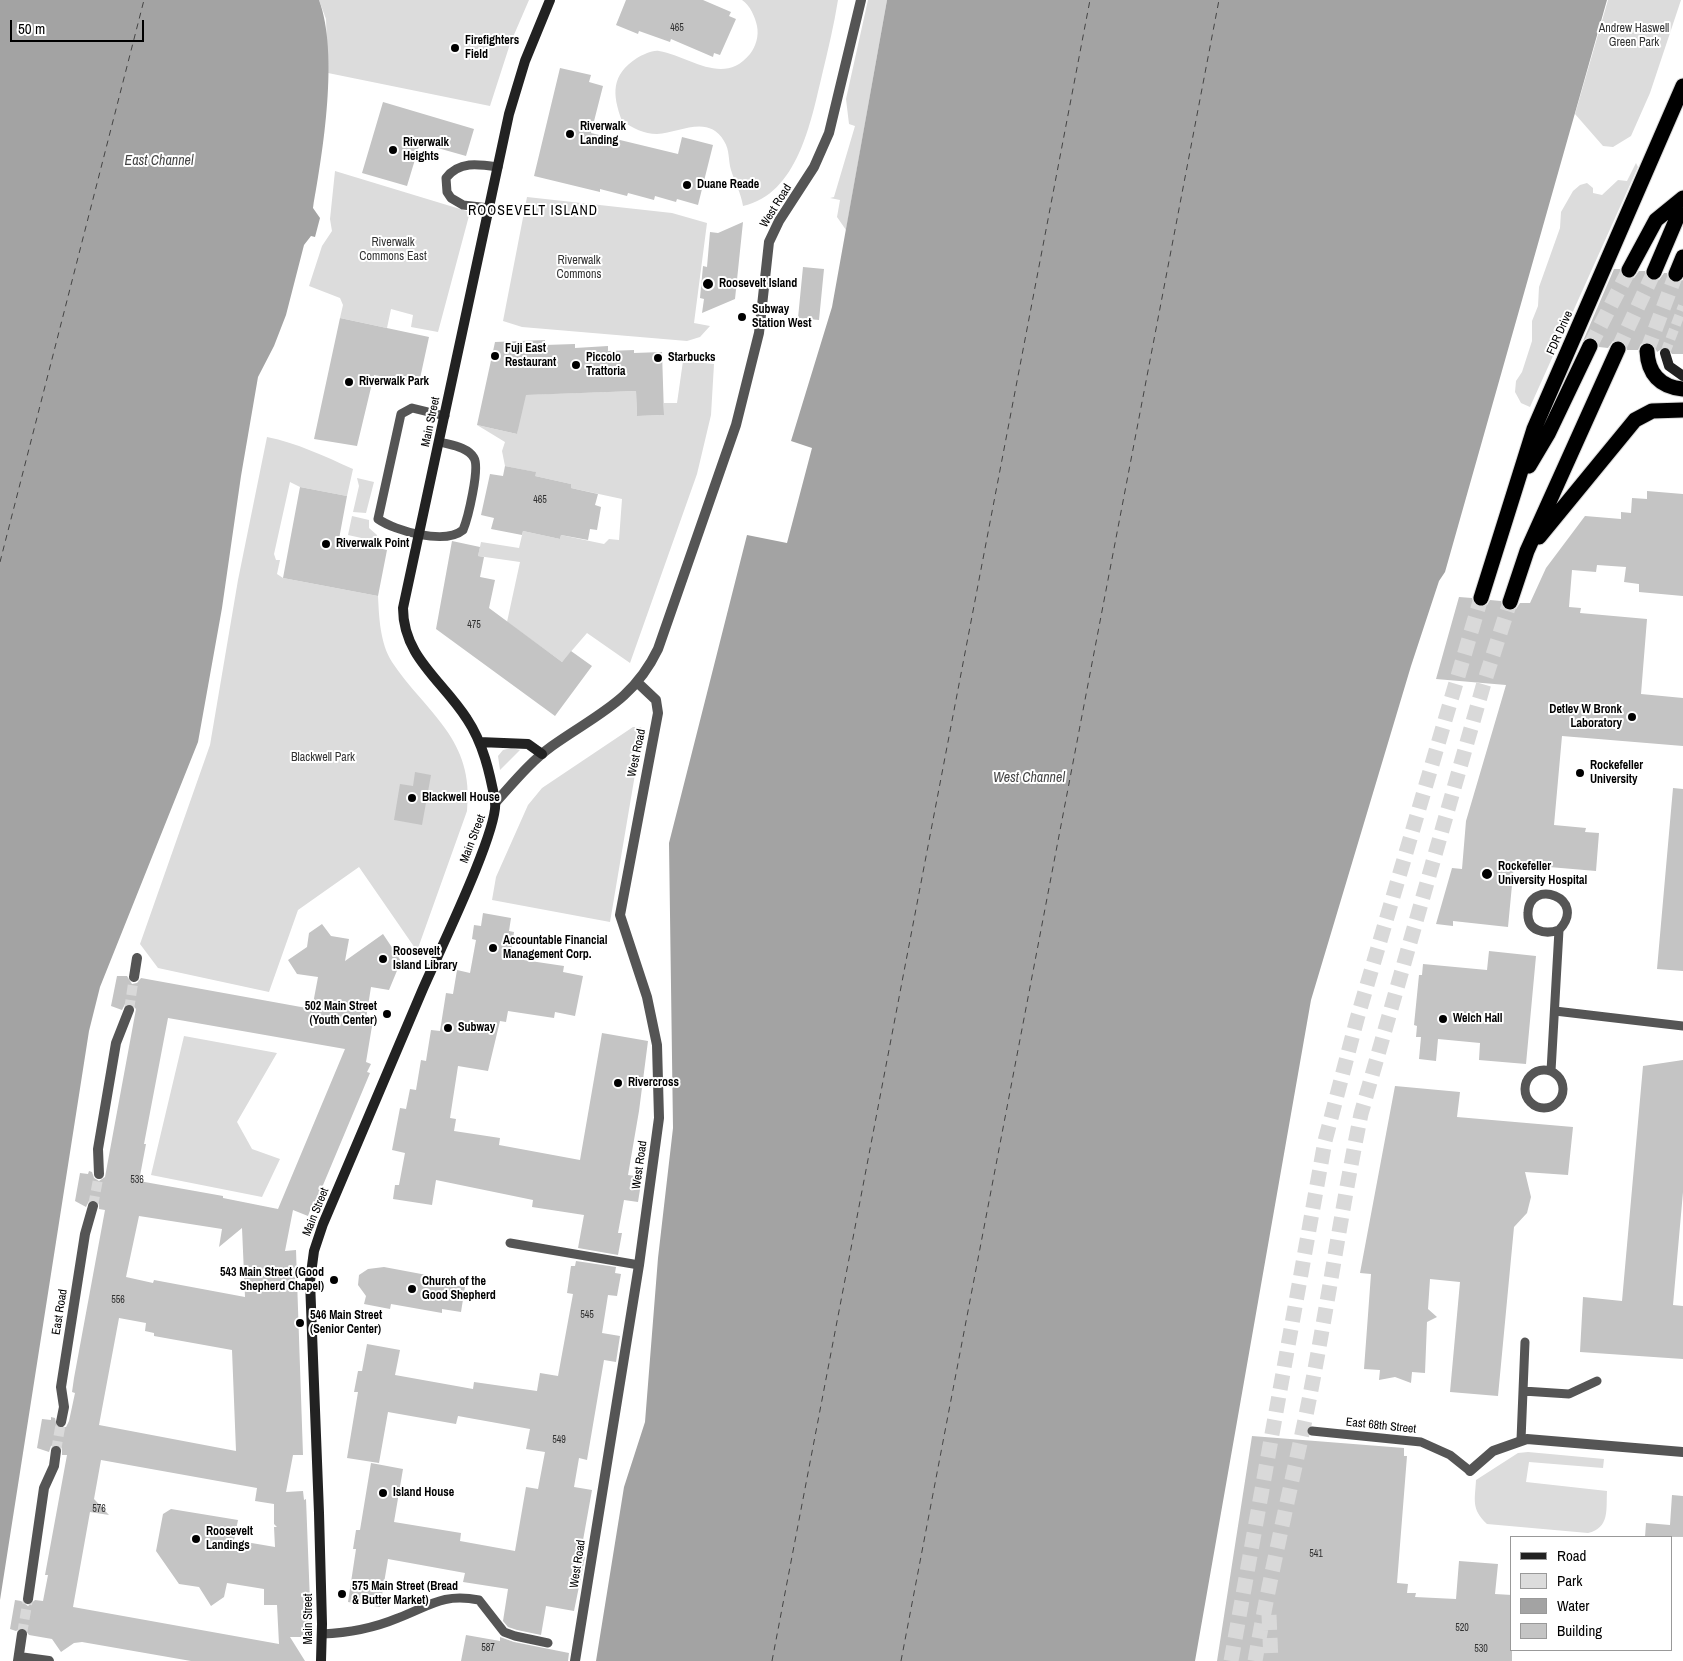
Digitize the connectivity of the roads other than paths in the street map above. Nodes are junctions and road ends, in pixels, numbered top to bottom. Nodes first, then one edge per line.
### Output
1 (550, 0) edge
2 (861, 0) edge
3 (1683, 86) edge
4 (498, 167) junction
5 (1683, 198) edge
6 (1683, 204) edge
7 (489, 208) junction
8 (1683, 257) edge
9 (1629, 270) tunnel mouth
10 (1654, 272) tunnel mouth
11 (1676, 274) tunnel mouth
12 (1590, 346) tunnel mouth
13 (1618, 349) tunnel mouth
14 (1647, 351) tunnel mouth
15 (1665, 353) dead end
16 (1683, 376) edge
17 (1683, 389) edge
18 (1683, 410) edge
19 (446, 416) junction
20 (440, 442) junction
21 (1516, 489) junction
22 (419, 534) junction
23 (1527, 551) junction
24 (1481, 598) tunnel mouth
25 (1510, 602) tunnel mouth
26 (638, 683) junction
27 (479, 742) junction
28 (542, 754) junction
29 (495, 803) junction
30 (1558, 930) junction
31 (137, 958) dead end
32 (134, 977) tunnel mouth
33 (129, 1010) tunnel mouth
34 (1555, 1011) junction
35 (1683, 1026) edge
36 (1551, 1071) junction
37 (99, 1174) tunnel mouth
38 (93, 1206) tunnel mouth
39 (510, 1243) dead end
40 (639, 1265) junction
41 (1525, 1342) dead end
42 (1597, 1381) dead end
43 (1523, 1391) junction
44 (61, 1422) tunnel mouth
45 (1312, 1432) dead end
46 (1520, 1440) junction
47 (56, 1452) tunnel mouth
48 (1683, 1452) edge
49 (1470, 1471) joint
50 (28, 1599) tunnel mouth
51 (22, 1634) tunnel mouth
52 (322, 1634) junction
53 (548, 1643) dead end
54 (19, 1659) edge
55 (49, 1661) edge
56 (321, 1661) edge
57 (575, 1661) edge

1 - 4 street, Main Street
2 - 26 street, West Road
3 - 21 highway, FDR Drive
4 - 7 street, Main Street
4 - 7 lane
5 - 9 highway
6 - 10 highway
7 - 19 street, Main Street
8 - 11 highway
12 - 21 highway
13 - 23 highway
14 - 17 highway
15 - 16 street
18 - 23 highway
19 - 20 street, Main Street
19 - 22 lane
20 - 22 street, Main Street
20 - 22 lane
21 - 24 highway, FDR Drive
22 - 27 street, Main Street
23 - 25 highway
26 - 28 street, West Road
26 - 40 street, West Road
27 - 28 street
27 - 29 street, Main Street
28 - 29 street, Main Street
29 - 52 street, Main Street
30 - 30 lane
30 - 34 lane
31 - 32 street
33 - 37 street
34 - 35 lane
34 - 36 lane
36 - 36 lane
38 - 44 street, East Road
39 - 40 lane
40 - 57 street, West Road
41 - 43 lane
42 - 43 lane
43 - 46 lane
45 - 49 lane, East 68th Street
46 - 48 street
46 - 49 street
47 - 50 street
51 - 54 street
52 - 53 lane
52 - 56 street, Main Street
54 - 55 street

